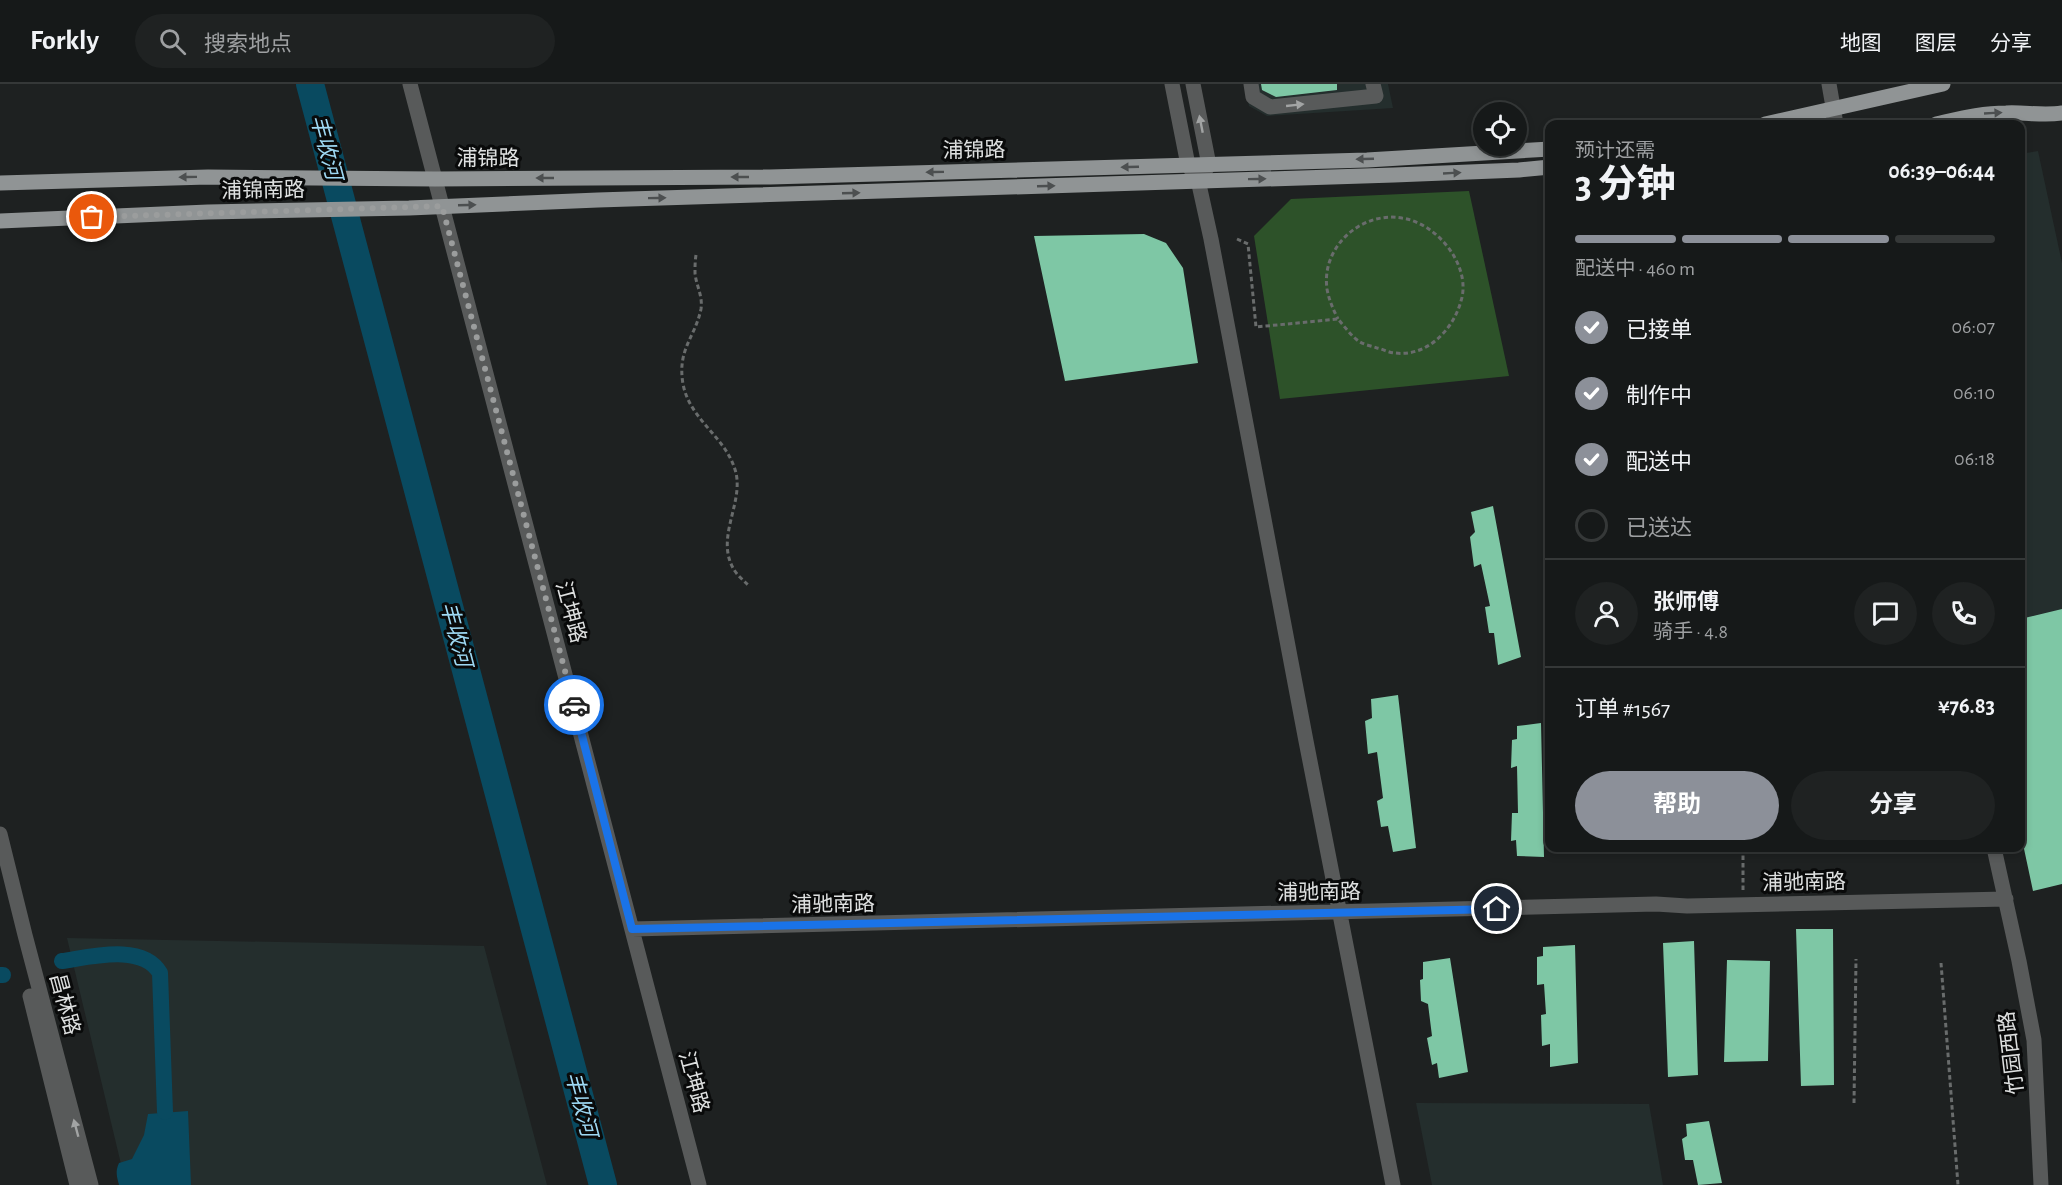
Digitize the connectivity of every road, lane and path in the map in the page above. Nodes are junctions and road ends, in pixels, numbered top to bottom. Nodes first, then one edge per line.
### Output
1 (410, 84) edge
2 (1172, 84) edge
3 (1193, 84) edge
4 (1251, 84) edge
5 (1373, 84) edge
6 (1829, 84) edge
7 (1943, 84) edge
8 (2062, 113) edge
9 (1835, 117) edge
10 (1805, 120) edge
11 (1954, 120) edge
12 (1545, 149) edge
13 (1188, 165) junction
14 (1209, 165) junction
15 (1545, 167) edge
16 (398, 179) joint
17 (435, 179) junction
18 (1198, 180) junction
19 (0, 183) edge
20 (598, 200) joint
21 (442, 206) junction
22 (0, 221) edge
23 (1237, 239) dead end
24 (696, 255) dead end
25 (1338, 319) junction
26 (748, 585) dead end
27 (0, 834) edge
28 (1743, 852) edge
29 (1995, 852) edge
30 (0, 874) edge
31 (2006, 899) junction
32 (1743, 904) junction
33 (1340, 912) junction
34 (632, 929) junction
35 (1856, 959) dead end
36 (1941, 963) dead end
37 (1854, 1103) dead end
38 (77, 1185) edge
39 (91, 1185) edge
40 (699, 1185) edge
41 (1393, 1185) edge
42 (1958, 1185) edge
43 (2041, 1185) edge

1 - 17 street, 江坤路
2 - 13 street
14 -> 3 street
4 -> 5 street
6 - 9 street
7 - 9 main road
11 -> 8 main road
9 - 10 main road
12 -> 14 main road, 浦锦路
13 - 14 main road, 浦锦路
13 -> 17 main road, 浦锦路
13 - 18 street
14 - 18 street
18 -> 15 main road, 浦锦路
16 - 17 main road, 浦锦路
16 -> 19 main road, 浦锦南路
17 - 21 street, 江坤路
20 -> 18 main road, 浦锦路
18 - 33 street
21 -> 20 main road, 浦锦南路
21 - 22 main road, 浦锦南路
21 - 34 street, 江坤路
23 - 25 path
24 - 26 path
25 - 25 path
39 -> 27 street, 昌林路
28 - 32 path
29 - 31 street, 竹园西路
30 - 38 street, 昌林路
31 - 32 street, 浦驰南路
31 - 43 street, 竹园西路
32 - 33 street, 浦驰南路
33 - 34 street, 浦驰南路
33 - 41 street
34 - 40 street, 江坤路
35 - 37 path
36 - 42 path

